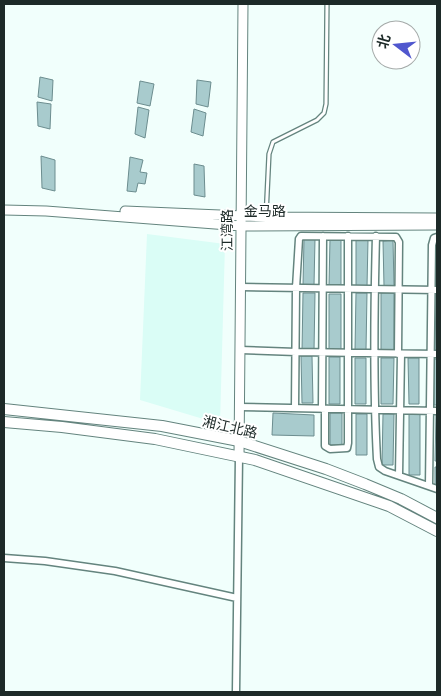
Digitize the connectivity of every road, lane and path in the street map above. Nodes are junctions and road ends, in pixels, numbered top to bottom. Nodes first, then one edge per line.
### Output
1 (243, 4) edge
2 (327, 4) edge
3 (4, 206) edge
4 (4, 210) edge
5 (266, 217) junction
6 (437, 218) edge
7 (241, 221) junction
8 (437, 225) edge
9 (323, 236) junction
10 (348, 236) junction
11 (376, 236) junction
12 (437, 237) edge
13 (240, 287) junction
14 (296, 288) junction
15 (323, 288) junction
16 (348, 288) junction
17 (374, 289) junction
18 (398, 289) junction
19 (434, 290) edge
20 (240, 350) junction
21 (296, 352) junction
22 (322, 353) junction
23 (348, 353) junction
24 (374, 354) junction
25 (399, 354) junction
26 (434, 354) edge
27 (239, 407) junction
28 (295, 408) junction
29 (4, 409) edge
30 (324, 409) junction
31 (348, 409) junction
32 (374, 410) junction
33 (400, 410) junction
34 (434, 411) edge
35 (4, 422) edge
36 (239, 441) junction
37 (238, 457) junction
38 (429, 463) junction
39 (437, 463) edge
40 (399, 476) junction
41 (429, 486) junction
42 (437, 489) edge
43 (437, 518) edge
44 (437, 531) edge
45 (4, 558) edge
46 (237, 598) junction
47 (236, 692) edge

1 - 7 street, 江湾路
2 - 5 lane
3 - 7 street, 金马路
4 - 7 street, 金马路
5 - 6 street, 金马路
5 - 7 street, 金马路
7 - 8 street, 金马路
7 - 13 street, 江湾路
9 - 10 street
9 - 14 street
9 - 15 street
10 - 11 street
10 - 16 street
11 - 17 street
11 - 18 street
12 - 19 street
13 - 14 street
13 - 20 street, 江湾路
14 - 15 street
14 - 21 street
15 - 16 street
15 - 22 street
16 - 17 street
16 - 23 street
17 - 18 street
17 - 24 street
18 - 19 street
18 - 25 street
19 - 26 street
20 - 21 street
20 - 27 street, 江湾路
21 - 22 street
21 - 28 street
22 - 23 street
22 - 30 street
23 - 24 street
23 - 31 street
24 - 25 street
24 - 32 street
25 - 26 street
25 - 33 street
26 - 34 street
27 - 28 street
27 - 36 street, 江湾路
28 - 30 street
29 - 36 main road, 湘江北路
30 - 31 street
30 - 31 street
31 - 32 street
32 - 33 street
32 - 40 street
33 - 34 street
33 - 40 street
34 - 38 street
35 - 37 main road, 湘江北路
36 - 37 street, 江湾路
36 - 43 main road, 湘江北路
37 - 44 main road, 湘江北路
37 - 46 street
38 - 39 street
38 - 41 street
40 - 41 street
41 - 42 street
45 - 46 street
46 - 47 street

